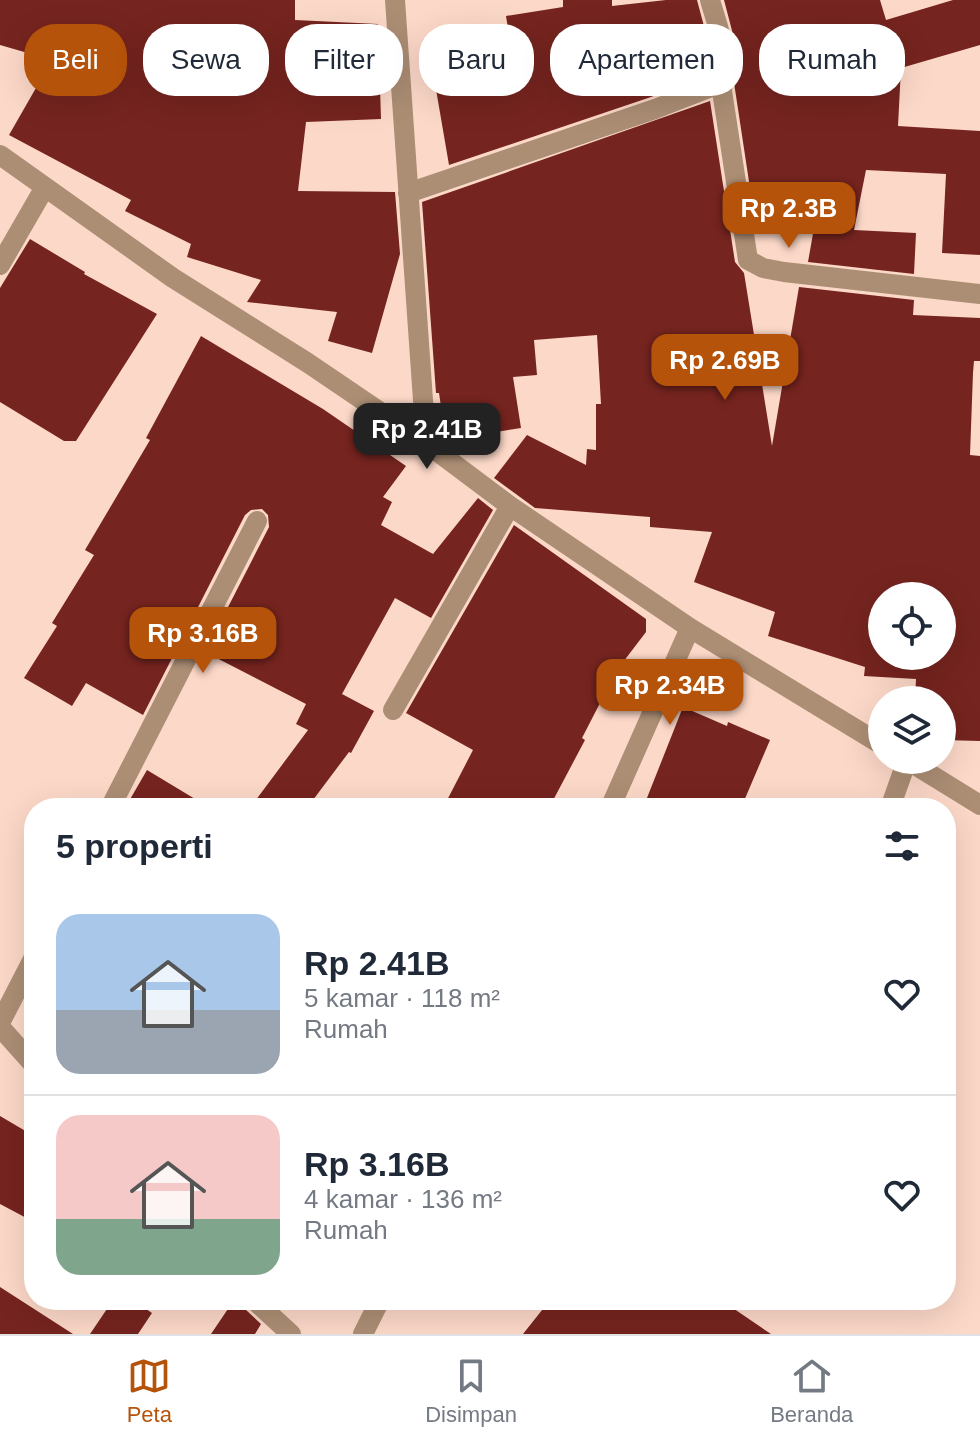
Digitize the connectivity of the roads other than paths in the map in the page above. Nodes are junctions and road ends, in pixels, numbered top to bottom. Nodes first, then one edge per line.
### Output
1 (395, 0) edge
2 (710, 0) edge
3 (717, 24) edge
4 (688, 96) edge
5 (723, 96) edge
6 (0, 155) edge
7 (45, 187) junction
8 (408, 193) junction
9 (0, 265) edge
10 (980, 294) edge
11 (426, 443) junction
12 (510, 506) junction
13 (257, 521) dead end
14 (690, 628) junction
15 (393, 710) dead end
16 (868, 736) edge
17 (115, 798) edge
18 (614, 798) edge
19 (894, 798) edge
20 (980, 805) edge
21 (24, 977) edge
22 (0, 1025) edge
23 (24, 1053) edge
24 (265, 1310) edge
25 (375, 1310) edge
26 (291, 1334) edge
27 (363, 1334) edge

1 - 8 street
2 - 3 street
4 - 8 street
5 - 10 street
6 - 7 street
7 - 9 street
7 - 11 street
8 - 11 street
11 - 12 street
12 - 14 street
12 - 15 street
13 - 17 street
14 - 16 street
14 - 18 street
19 - 20 street
21 - 22 street
22 - 23 street
24 - 26 street
25 - 27 street

